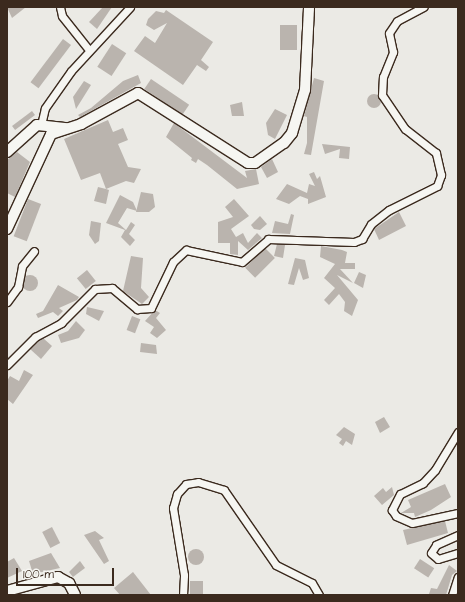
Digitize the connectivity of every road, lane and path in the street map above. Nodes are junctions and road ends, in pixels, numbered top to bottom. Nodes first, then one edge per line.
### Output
1 (60, 7) edge
2 (130, 7) edge
3 (309, 7) edge
4 (423, 7) edge
5 (89, 50) junction
6 (41, 125) junction
7 (69, 128) junction
8 (7, 152) edge
9 (7, 229) edge
10 (34, 251) dead end
11 (7, 302) edge
12 (7, 365) edge
13 (458, 432) edge
14 (458, 513) edge
15 (458, 535) edge
16 (458, 553) edge
17 (458, 576) edge
18 (7, 591) edge
19 (74, 595) edge
20 (183, 595) edge
21 (319, 595) edge
22 (452, 595) edge

1 - 5 street
2 - 5 street
3 - 7 street
4 - 12 street
5 - 6 street
6 - 7 street
6 - 8 street
7 - 9 street
10 - 11 street
13 - 14 street
15 - 16 street
17 - 22 street
18 - 19 street
20 - 21 street

